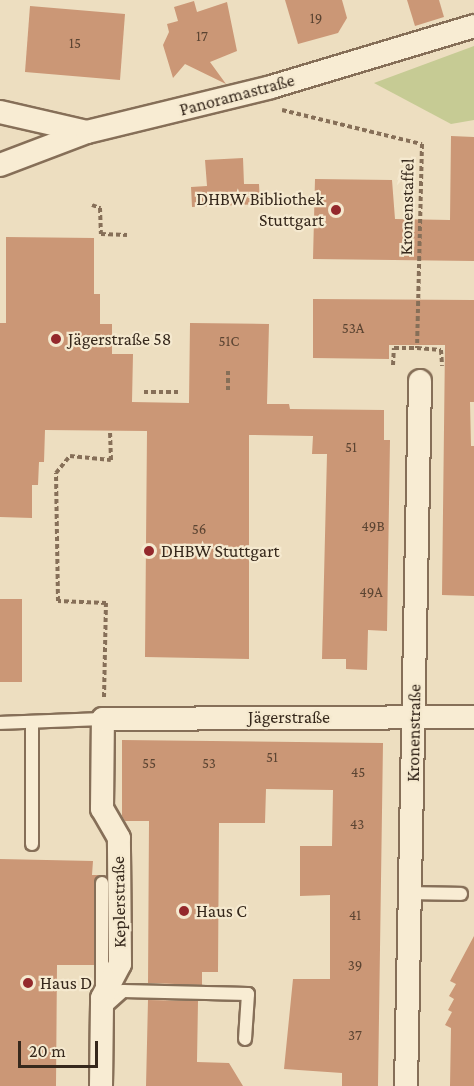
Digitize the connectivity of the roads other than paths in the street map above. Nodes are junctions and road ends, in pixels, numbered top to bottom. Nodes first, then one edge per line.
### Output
1 (474, 26) edge
2 (0, 112) edge
3 (87, 132) junction
4 (0, 165) edge
5 (420, 381) dead end
6 (414, 716) junction
7 (474, 717) edge
8 (103, 718) junction
9 (32, 722) junction
10 (0, 723) edge
11 (32, 844) dead end
12 (102, 882) dead end
13 (411, 893) junction
14 (460, 894) dead end
15 (102, 1004) junction
16 (245, 1039) dead end
17 (101, 1086) edge
18 (406, 1086) edge

1 - 3 street, Panoramastraße
2 - 3 street
3 - 4 street, Panoramastraße
5 - 6 street, Kronenstraße
6 - 7 street, Jägerstraße
6 - 8 street, Jägerstraße
6 - 13 street, Kronenstraße
8 - 9 lane
8 - 15 street, Keplerstraße
9 - 10 lane
9 - 11 lane
12 - 15 lane
13 - 14 lane
13 - 18 street, Kronenstraße
15 - 16 lane
15 - 17 street, Keplerstraße

